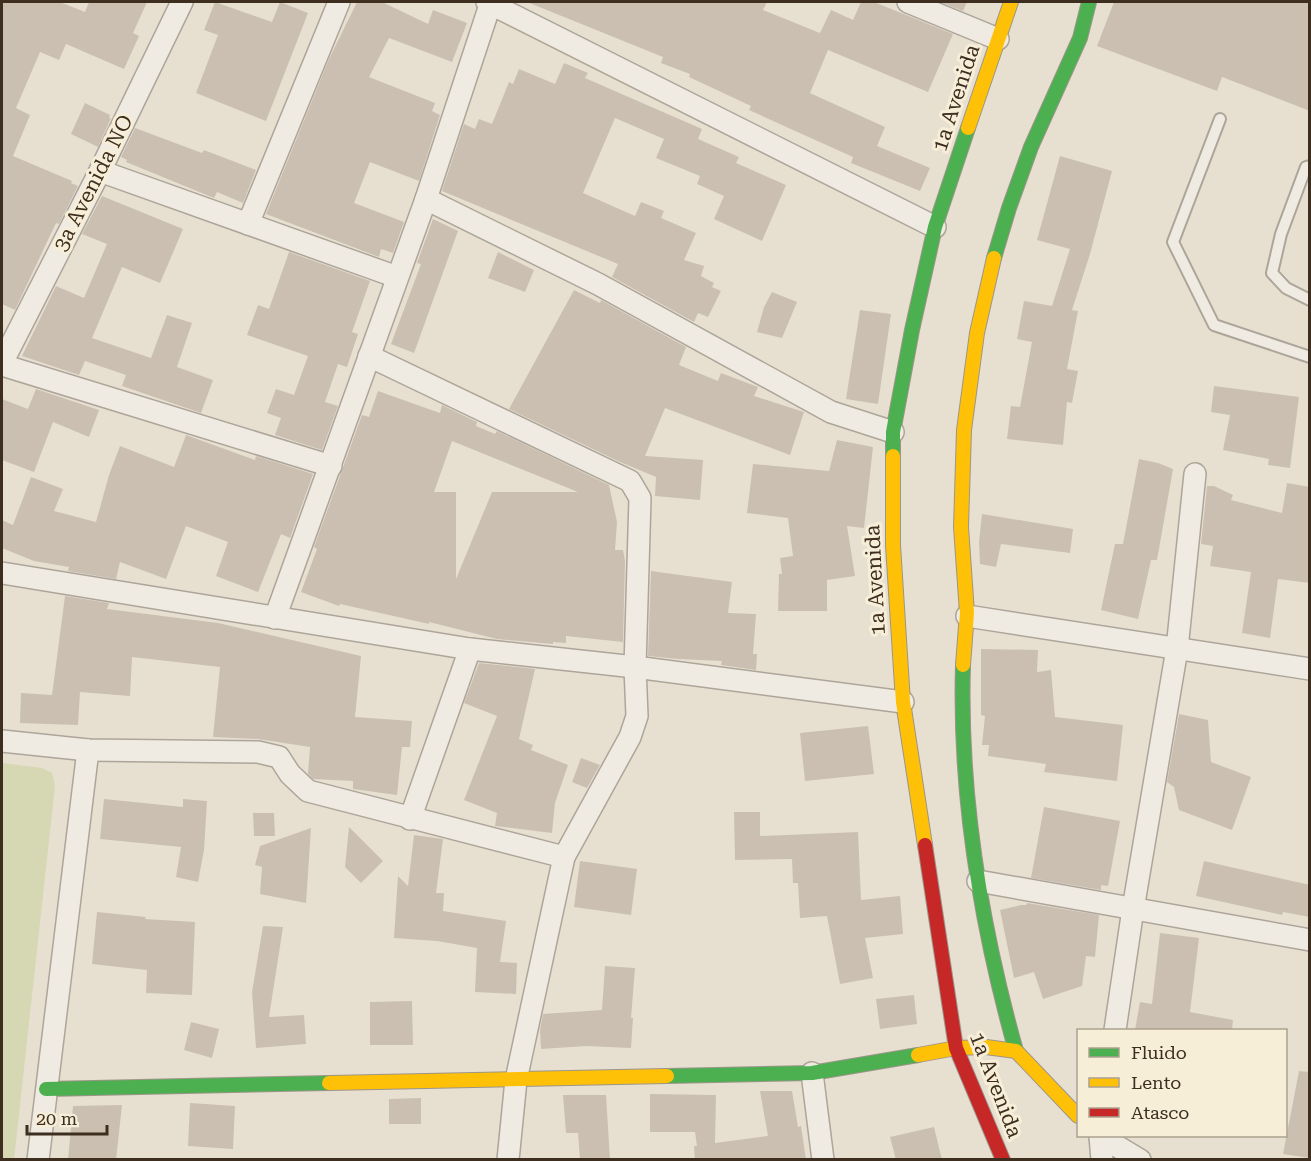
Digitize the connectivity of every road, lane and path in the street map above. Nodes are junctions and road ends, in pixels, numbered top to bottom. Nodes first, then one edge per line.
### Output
1 (182, 2) edge
2 (339, 2) edge
3 (490, 2) edge
4 (908, 2) edge
5 (1011, 2) edge
6 (1089, 2) edge
7 (998, 39) junction
8 (1220, 119) dead end
9 (1310, 166) edge
10 (100, 171) junction
11 (426, 199) junction
12 (248, 224) junction
13 (935, 227) junction
14 (397, 277) junction
15 (1310, 300) edge
16 (369, 356) junction
17 (1310, 357) edge
18 (2, 364) edge
19 (893, 432) junction
20 (331, 466) junction
21 (1195, 474) dead end
22 (2, 573) edge
23 (967, 616) junction
24 (275, 618) junction
25 (470, 649) junction
26 (1177, 650) junction
27 (635, 667) junction
28 (1310, 669) edge
29 (903, 702) junction
30 (2, 741) edge
31 (88, 750) junction
32 (410, 819) junction
33 (564, 857) junction
34 (978, 881) junction
35 (1133, 909) junction
36 (1310, 940) edge
37 (1115, 1029) edge
38 (956, 1048) junction
39 (1016, 1051) junction
40 (812, 1073) junction
41 (516, 1080) junction
42 (46, 1089) junction
43 (1077, 1115) edge
44 (1100, 1137) edge
45 (1102, 1137) edge
46 (38, 1160) edge
47 (508, 1160) edge
48 (824, 1160) edge
49 (1003, 1160) edge
50 (1102, 1160) edge
51 (1140, 1160) edge

1 - 10 street, 3a Avenida NO
2 - 12 street
3 - 11 street
3 - 13 street
4 - 7 street
5 - 7 street, 1a Avenida
6 - 23 street
7 - 13 street, 1a Avenida
8 - 17 lane
9 - 15 lane
10 - 12 street
10 - 18 street, 3a Avenida NO
11 - 14 street
11 - 19 street
12 - 14 street
13 - 19 street, 1a Avenida
14 - 16 street
16 - 20 street
16 - 27 street
18 - 20 street
19 - 29 street, 1a Avenida
20 - 24 street
21 - 26 street
22 - 24 street
23 - 26 street
23 - 34 street
24 - 25 street
25 - 27 street
25 - 32 street
26 - 28 street
26 - 35 street
27 - 29 street
27 - 33 street
29 - 38 street, 1a Avenida
30 - 31 street
31 - 32 street
31 - 42 street
32 - 33 street
33 - 41 street
34 - 35 street
34 - 39 street
35 - 36 street
35 - 37 street
38 - 39 street
38 - 40 street
38 - 49 street, 1a Avenida
39 - 43 street
40 - 41 street
40 - 48 street
41 - 42 street
41 - 47 street
42 - 46 street
44 - 50 street
45 - 51 street

